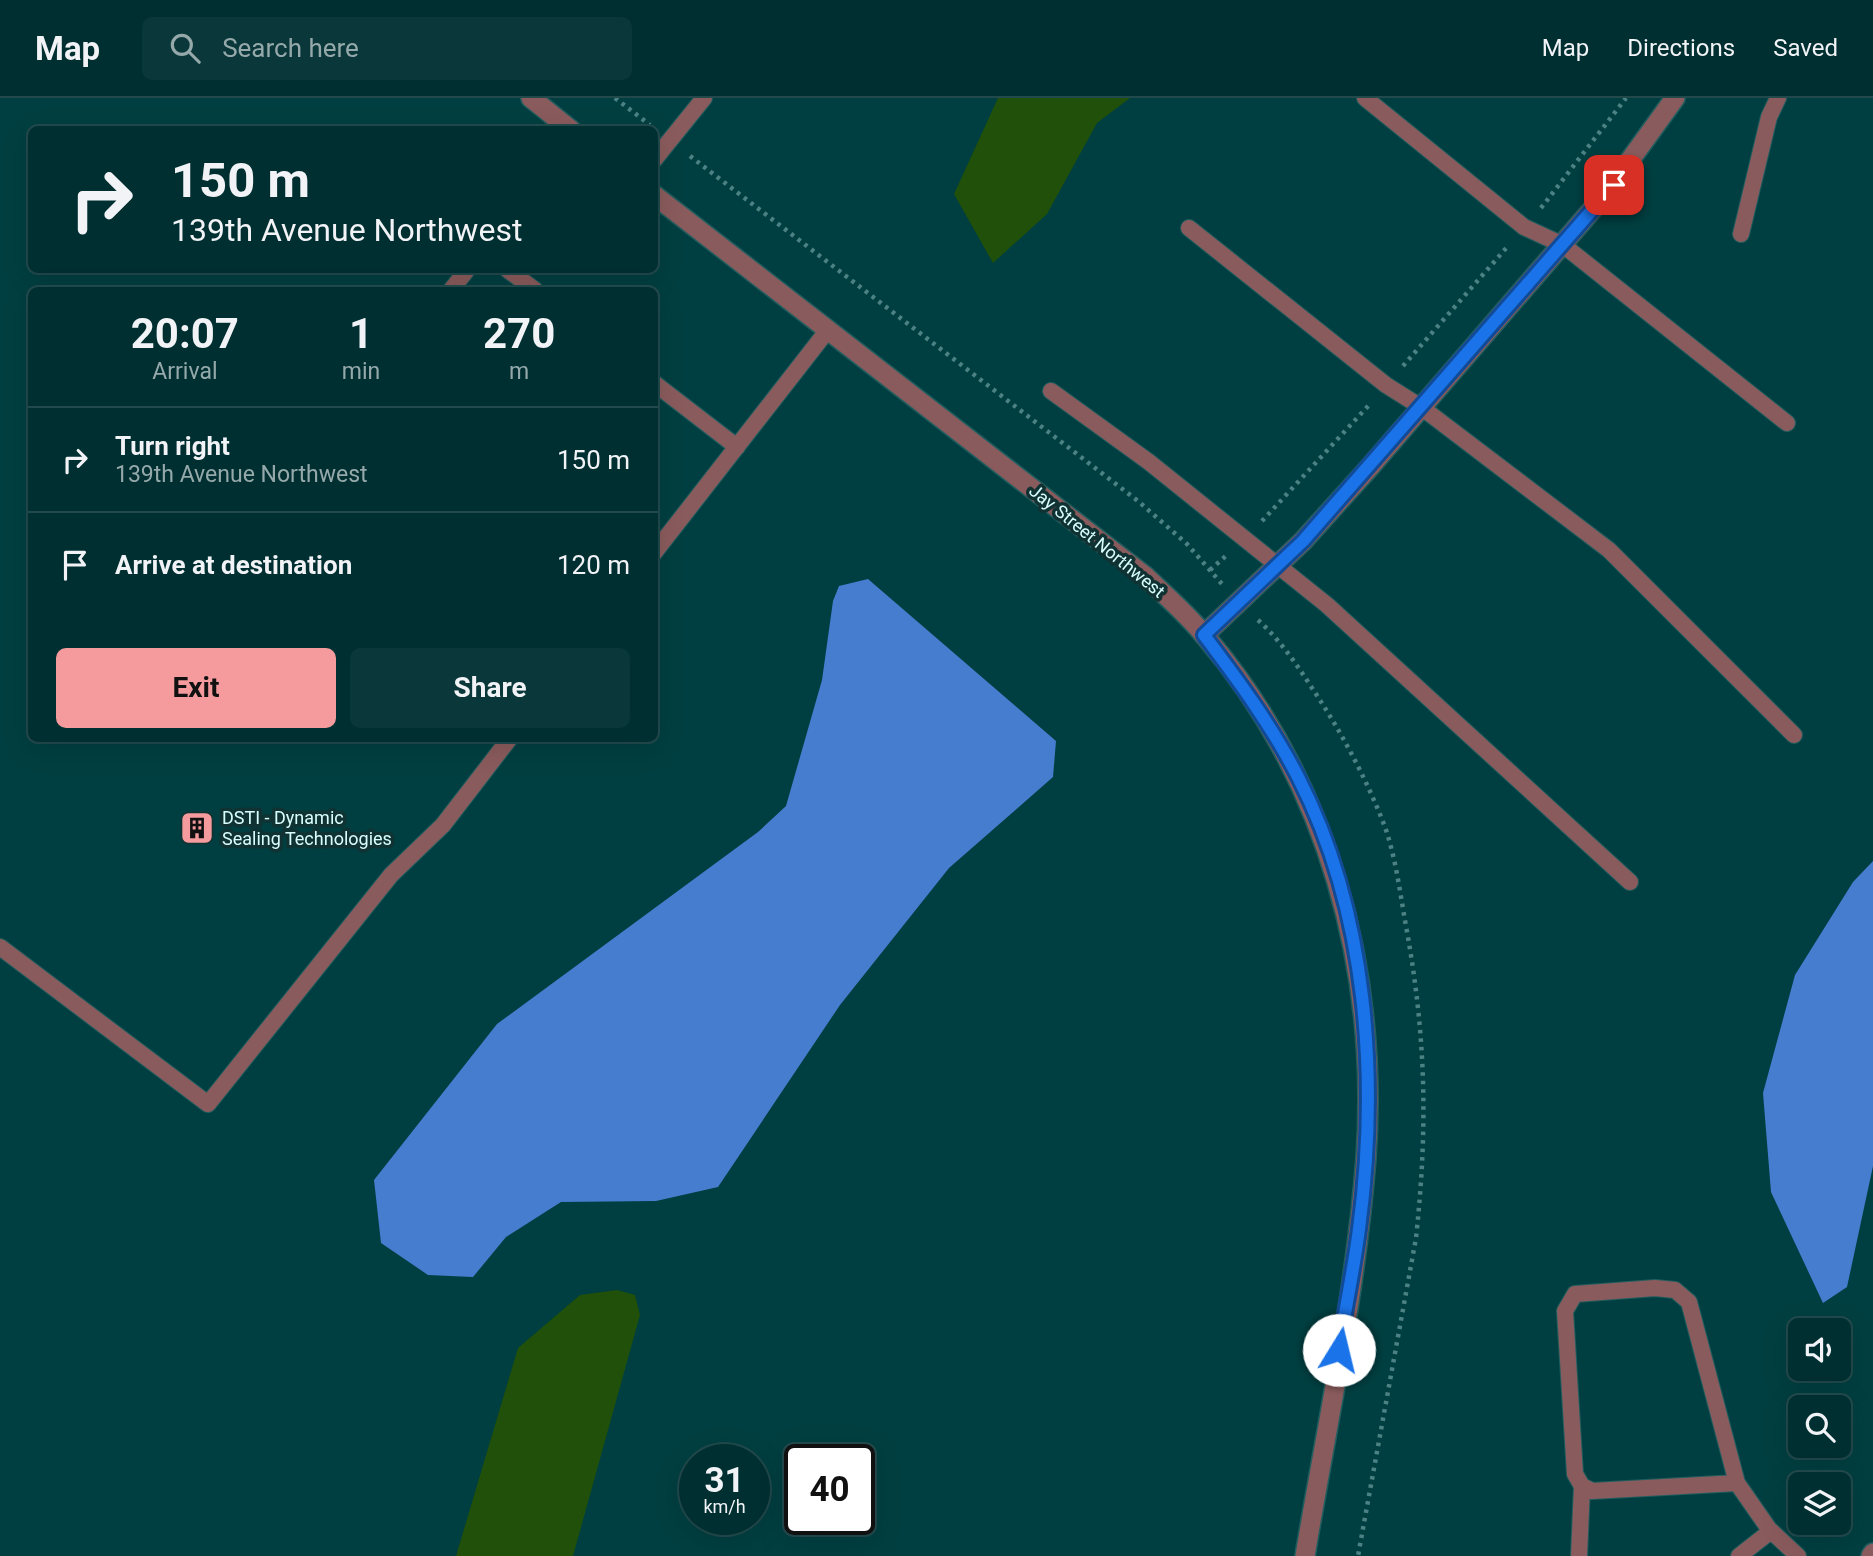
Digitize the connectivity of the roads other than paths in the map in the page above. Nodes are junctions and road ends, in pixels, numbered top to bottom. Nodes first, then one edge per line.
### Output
1 (531, 98) edge
2 (704, 98) edge
3 (1365, 98) edge
4 (1675, 98) edge
5 (1778, 98) edge
6 (566, 126) edge
7 (658, 155) edge
8 (658, 198) edge
9 (1189, 228) dead end
10 (1741, 234) dead end
11 (1563, 245) junction
12 (465, 273) edge
13 (512, 273) edge
14 (453, 287) edge
15 (531, 287) edge
16 (827, 331) junction
17 (658, 386) edge
18 (1051, 391) dead end
19 (1421, 407) junction
20 (1787, 423) dead end
21 (737, 447) junction
22 (658, 548) edge
23 (1278, 565) junction
24 (1204, 635) junction
25 (1794, 735) dead end
26 (507, 742) edge
27 (1630, 882) dead end
28 (0, 947) edge
29 (1737, 1483) junction
30 (1581, 1486) junction
31 (1771, 1531) junction
32 (1305, 1556) edge
33 (1579, 1556) edge
34 (1739, 1556) edge
35 (1797, 1556) edge

1 - 6 street
2 - 7 lane
3 - 11 lane
4 - 11 street
5 - 10 lane
8 - 16 street, Jay Street Northwest
9 - 19 lane
11 - 19 street
11 - 20 lane
12 - 14 lane
13 - 15 lane
16 - 21 lane
16 - 24 street, Jay Street Northwest
17 - 21 lane
18 - 23 lane
19 - 23 street
19 - 25 lane
21 - 22 lane
23 - 24 street
23 - 27 lane
24 - 32 street, Jay Street Northwest
26 - 28 lane
29 - 30 lane
29 - 30 lane
29 - 31 lane
30 - 33 lane
31 - 34 lane
31 - 35 lane

